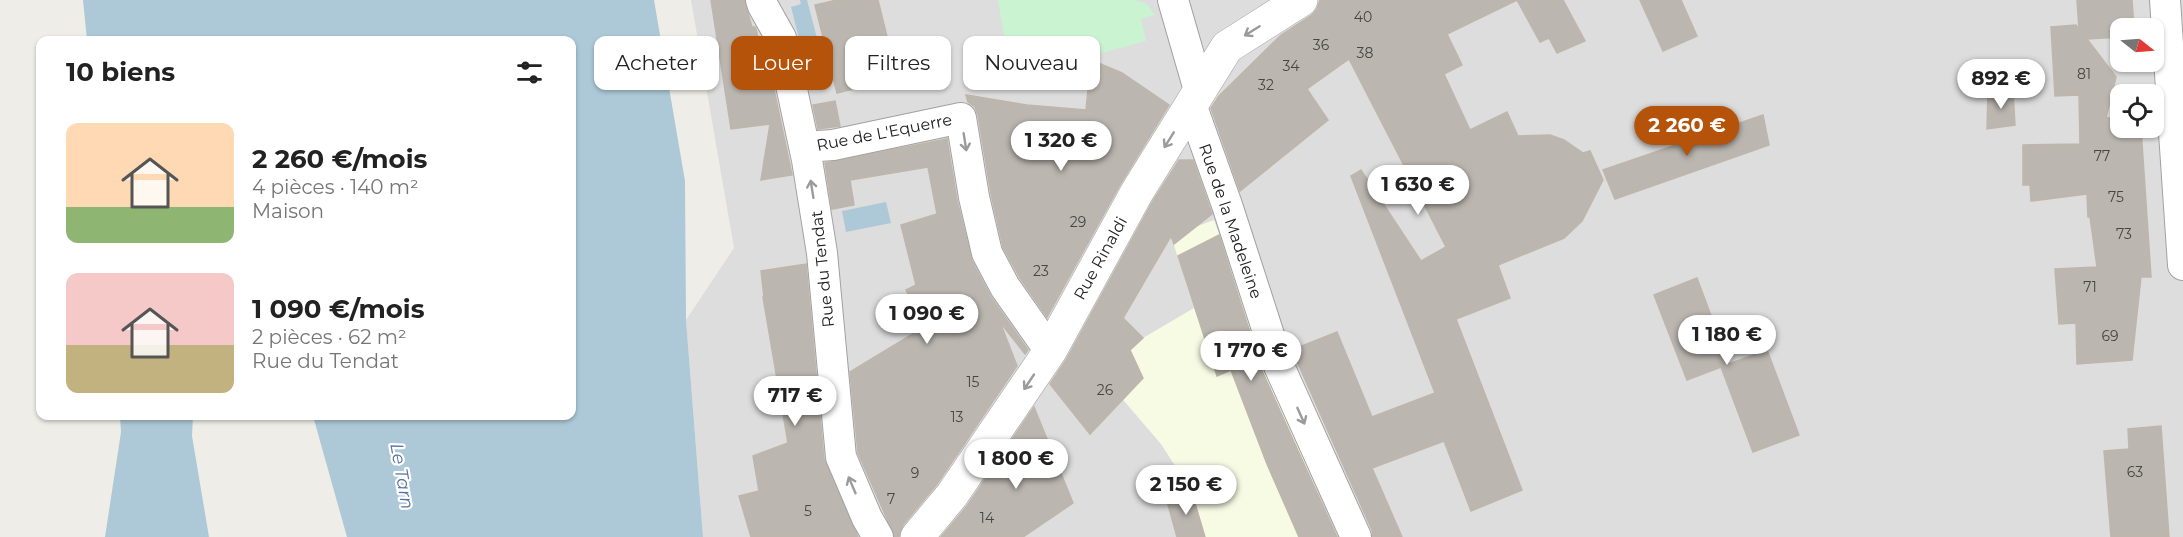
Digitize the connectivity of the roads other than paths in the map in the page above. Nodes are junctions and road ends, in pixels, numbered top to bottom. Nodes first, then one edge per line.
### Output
1 (761, 0) edge
2 (1173, 0) edge
3 (1301, 0) edge
4 (2164, 0) edge
5 (1195, 97) junction
6 (805, 147) junction
7 (2183, 265) edge
8 (1050, 351) junction
9 (878, 537) edge
10 (917, 537) edge
11 (1356, 537) edge

1 - 6 street, Rue du Tendat
2 - 5 street, Rue de la Madeleine
3 -> 5 street, Rue Rinaldi
4 - 7 street
5 -> 8 street, Rue Rinaldi
5 -> 11 street, Rue de la Madeleine
6 -> 8 street, Rue de L'Equerre
9 -> 6 street, Rue du Tendat
8 -> 10 street, Rue Rinaldi

